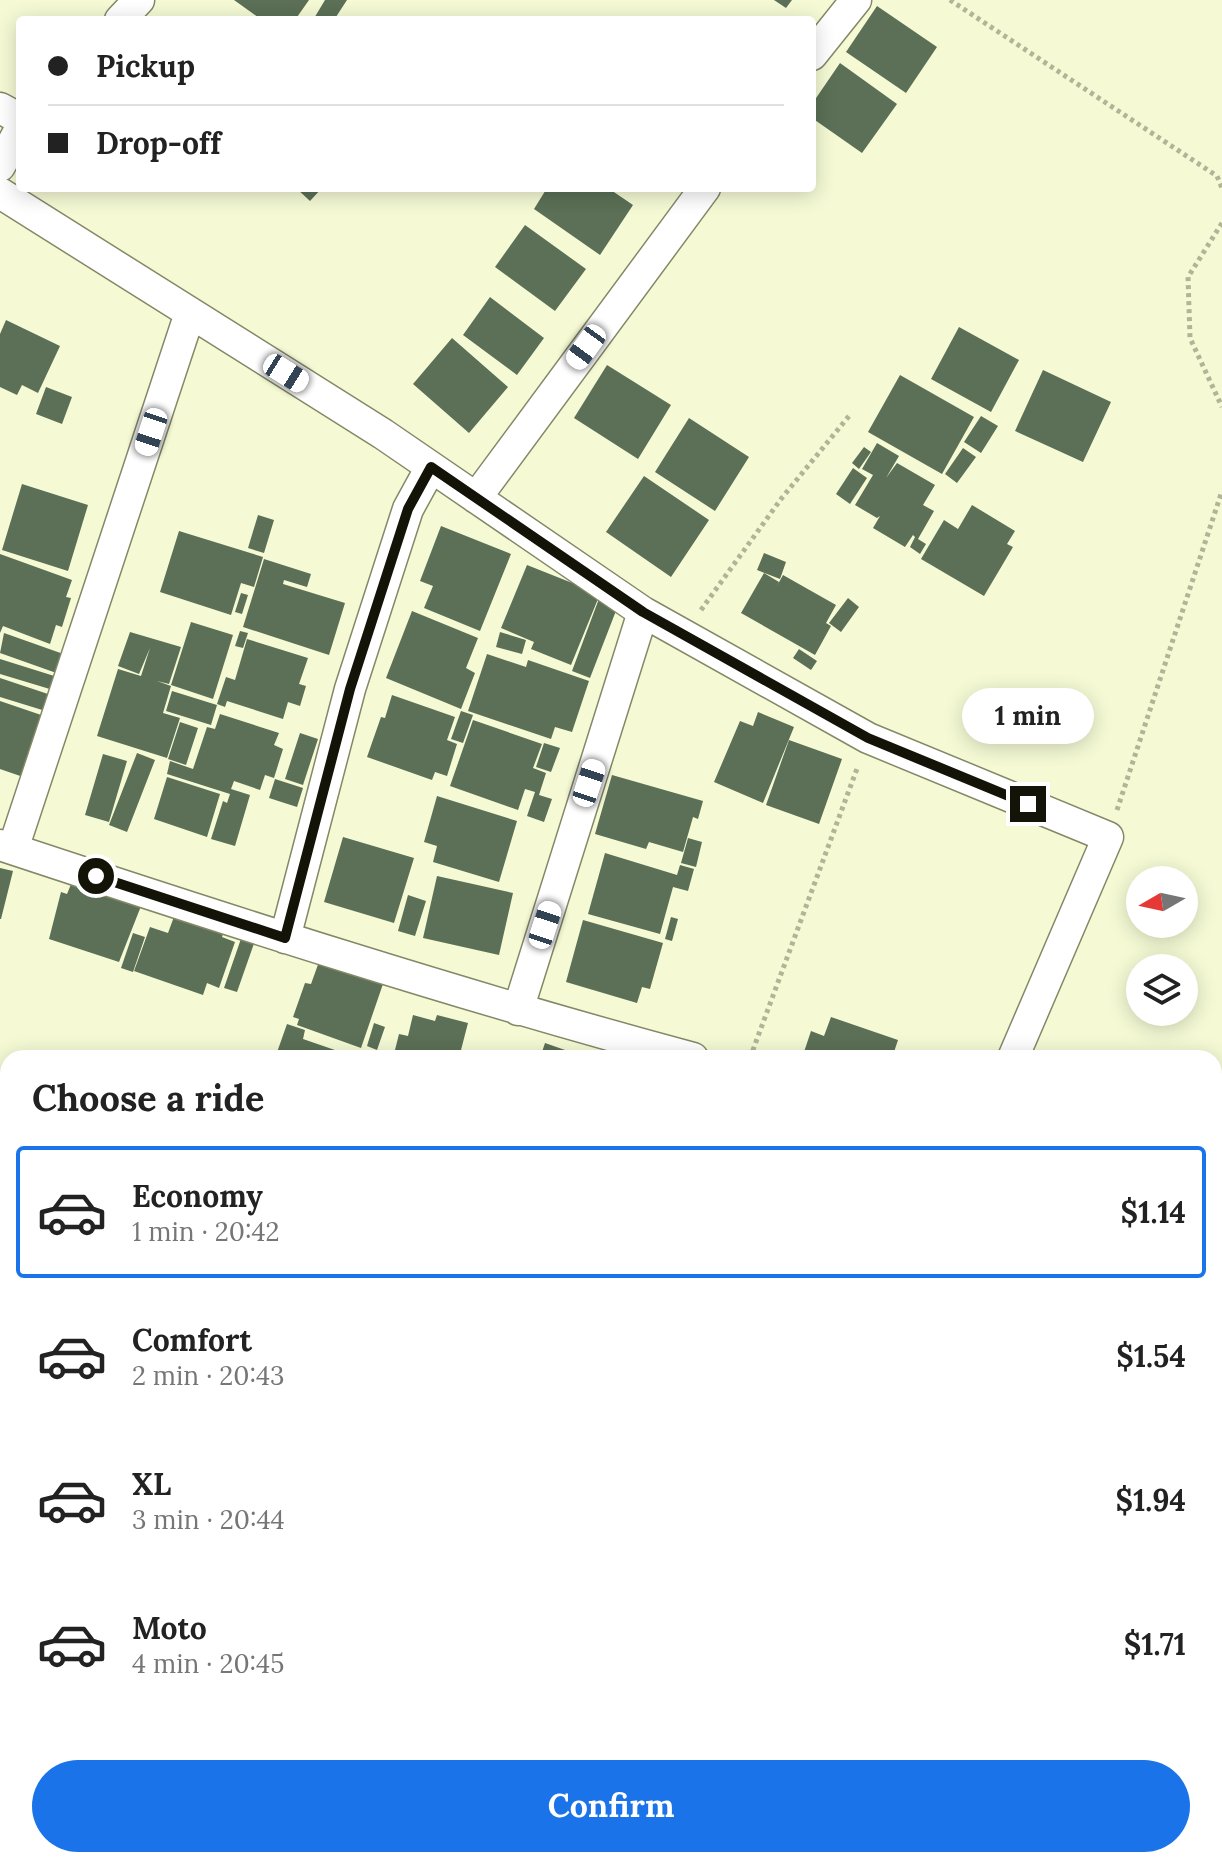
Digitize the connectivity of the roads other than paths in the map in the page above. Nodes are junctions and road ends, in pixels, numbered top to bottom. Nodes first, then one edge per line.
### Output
1 (139, 0) edge
2 (856, 0) edge
3 (124, 16) edge
4 (816, 50) edge
5 (16, 136) edge
6 (0, 166) edge
7 (702, 192) edge
8 (0, 193) edge
9 (190, 313) junction
10 (431, 467) junction
11 (476, 498) junction
12 (643, 612) junction
13 (6, 847) edge
14 (285, 938) junction
15 (518, 1010) junction
16 (664, 1050) edge
17 (1016, 1050) edge

1 - 3 street
2 - 4 street
5 - 6 street
7 - 11 street
8 - 9 street
9 - 10 street
9 - 13 street
10 - 11 street
10 - 14 street
11 - 12 street
12 - 15 street
12 - 17 street
13 - 14 street
14 - 15 street
15 - 16 street

